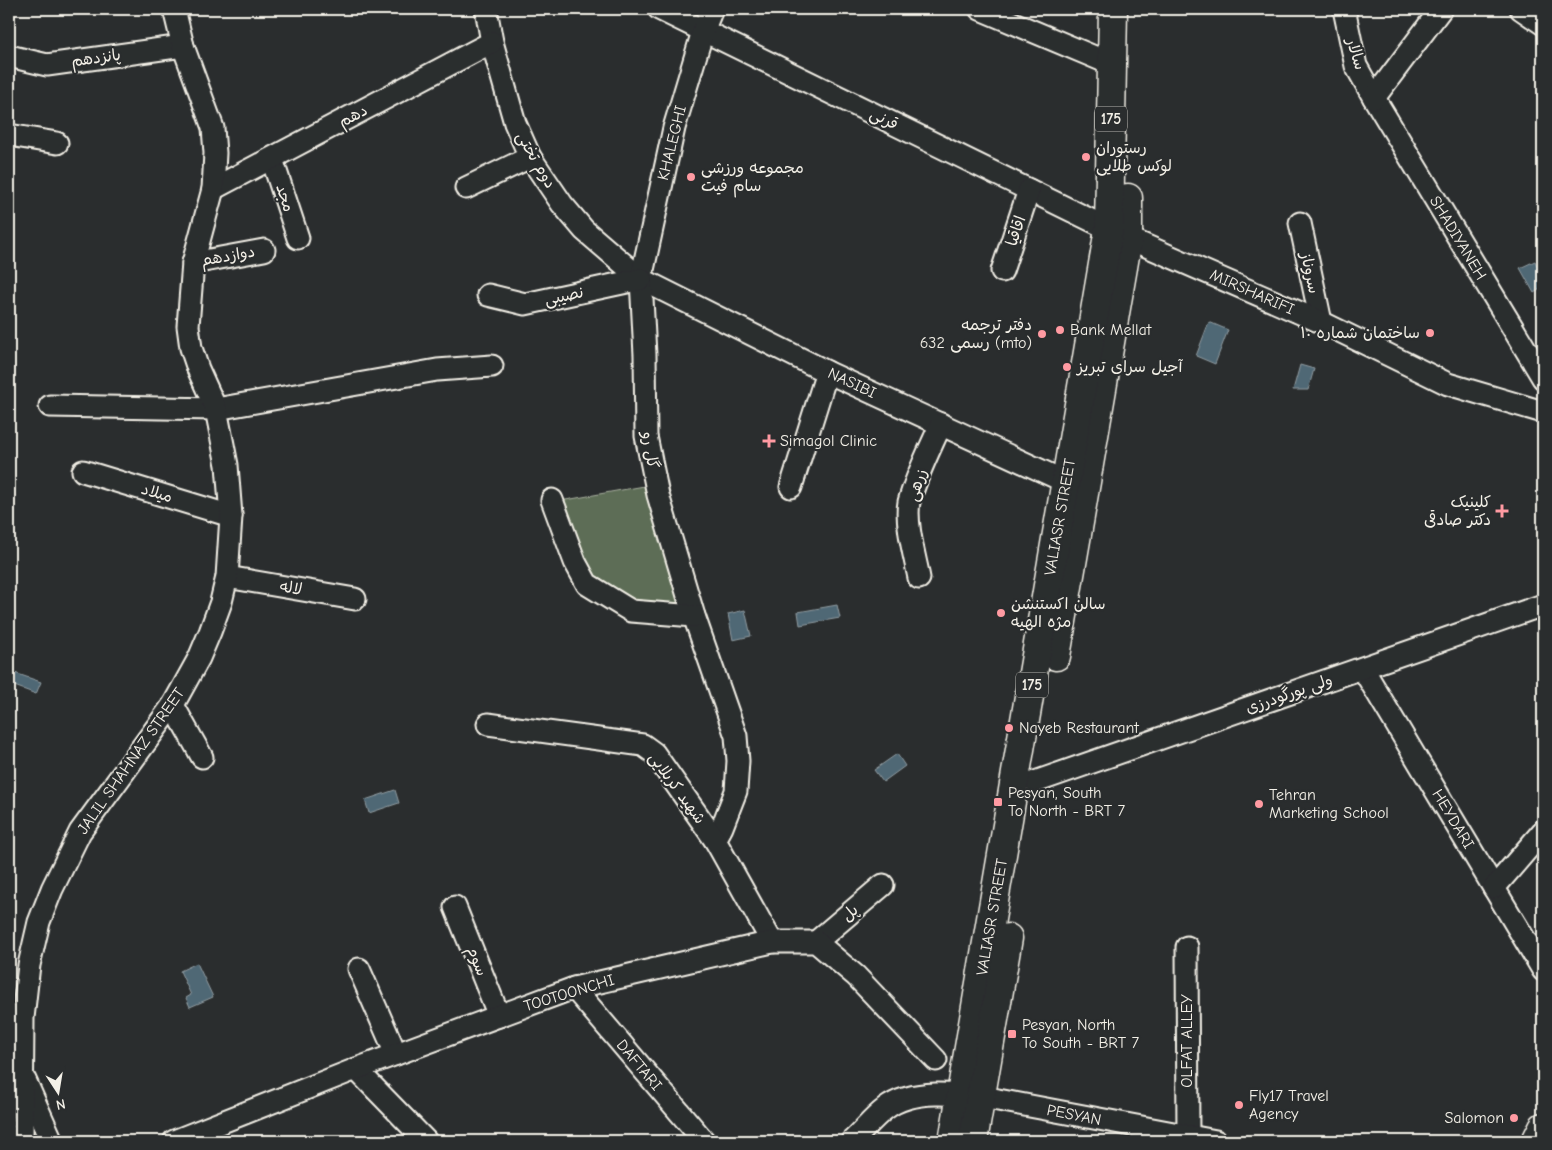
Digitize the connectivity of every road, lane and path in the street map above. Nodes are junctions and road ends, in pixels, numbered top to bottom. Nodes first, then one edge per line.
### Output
1 (174, 9) edge
2 (486, 9) edge
3 (659, 9) edge
4 (712, 9) edge
5 (980, 9) edge
6 (1113, 9) edge
7 (1131, 9) edge
8 (1344, 9) edge
9 (1441, 9) edge
10 (1522, 9) edge
11 (1543, 24) edge
12 (703, 30) junction
13 (492, 42) junction
14 (183, 46) junction
15 (9, 56) edge
16 (1111, 64) junction
17 (1374, 98) junction
18 (9, 135) edge
19 (57, 143) dead end
20 (530, 157) junction
21 (272, 159) junction
22 (466, 188) dead end
23 (213, 189) junction
24 (1030, 190) junction
25 (1300, 223) dead end
26 (1118, 234) junction
27 (298, 238) dead end
28 (264, 250) dead end
29 (193, 263) junction
30 (1002, 272) dead end
31 (641, 279) junction
32 (488, 295) dead end
33 (1321, 322) junction
34 (492, 366) dead end
35 (827, 372) junction
36 (1543, 378) edge
37 (50, 406) dead end
38 (216, 409) junction
39 (1543, 412) edge
40 (942, 424) junction
41 (83, 471) dead end
42 (1066, 482) junction
43 (792, 488) dead end
44 (552, 500) dead end
45 (231, 516) junction
46 (227, 577) junction
47 (919, 578) dead end
48 (355, 599) dead end
49 (1543, 605) edge
50 (694, 616) junction
51 (1363, 669) junction
52 (173, 705) junction
53 (488, 724) dead end
54 (202, 757) dead end
55 (1035, 782) junction
56 (1543, 831) edge
57 (715, 840) junction
58 (883, 885) dead end
59 (1494, 888) junction
60 (455, 906) dead end
61 (772, 942) junction
62 (816, 942) junction
63 (1187, 946) dead end
64 (359, 969) dead end
65 (1543, 970) edge
66 (574, 988) junction
67 (16, 1014) edge
68 (499, 1016) junction
69 (396, 1054) junction
70 (936, 1060) dead end
71 (356, 1069) junction
72 (22, 1072) junction
73 (961, 1095) junction
74 (15, 1107) edge
75 (1543, 1127) edge
76 (1188, 1136) junction
77 (24, 1141) edge
78 (52, 1141) edge
79 (174, 1141) edge
80 (426, 1141) edge
81 (704, 1141) edge
82 (852, 1141) edge
83 (953, 1141) edge
84 (973, 1141) edge
85 (1216, 1141) edge
86 (1536, 1141) edge

1 - 14 street, JALIL SHAHNAZ STREET
2 - 13 street, دوم تختی
3 - 12 street, قرنی
4 - 12 street, KHALEGHI
5 - 16 street
6 - 16 main road, VALIASR STREET / 175
7 - 26 main road, VALIASR STREET / 175
8 - 17 street, سالار
9 - 17 street
10 - 11 street
12 - 24 street, قرنی
12 - 31 street, KHALEGHI
13 - 20 street, دوم تختی
13 - 21 street, دهم
14 - 15 street, پانزدهم
14 - 23 street, JALIL SHAHNAZ STREET
16 - 26 main road, VALIASR STREET / 175
17 - 36 street, SHADIYANEH
18 - 19 street
20 - 22 street
20 - 31 street, دوم تختی
21 - 23 street, دهم
21 - 27 street, مجد
23 - 29 street, JALIL SHAHNAZ STREET
24 - 26 street, قرنی
24 - 30 street, اقاقیا
25 - 33 street, سروناز
26 - 33 street, MIRSHARIFI
26 - 42 main road, VALIASR STREET / 175
26 - 55 main road, VALIASR STREET / 175
28 - 29 street, دوازدهم
29 - 38 street, JALIL SHAHNAZ STREET
31 - 32 street, نصیبی
31 - 35 street, NASIBI
31 - 50 street, گل رو
33 - 39 street, MIRSHARIFI
34 - 38 street
35 - 40 street, NASIBI
35 - 43 street
37 - 38 street
38 - 45 street, JALIL SHAHNAZ STREET
40 - 42 street, NASIBI
40 - 47 street, زرهی
41 - 45 street, میلاد
42 - 73 main road, VALIASR STREET / 175
44 - 50 street
45 - 46 street, JALIL SHAHNAZ STREET
46 - 48 street, لاله
46 - 52 street, JALIL SHAHNAZ STREET
49 - 51 street, ولی پورگودرزی
50 - 57 street, گل رو
51 - 55 street, ولی پورگودرزی
51 - 59 street, HEYDARI
52 - 54 street
52 - 67 street, JALIL SHAHNAZ STREET
53 - 57 street, شهید کربلایی
55 - 84 main road, VALIASR STREET / 175
56 - 59 street
57 - 61 street, شهید کربلایی
58 - 62 street, پل
59 - 65 street, HEYDARI
60 - 68 street, سوم
61 - 62 street, TOOTOONCHI
61 - 66 street, TOOTOONCHI
62 - 70 street
63 - 76 street, OLFAT ALLEY
64 - 69 street
66 - 68 street, TOOTOONCHI
66 - 81 street, DAFTARI
67 - 72 street, JALIL SHAHNAZ STREET
68 - 69 street, TOOTOONCHI
69 - 71 street, TOOTOONCHI
71 - 79 street, TOOTOONCHI
71 - 80 street
72 - 74 street, JALIL SHAHNAZ STREET
72 - 78 street
73 - 76 street, PESYAN
73 - 82 street, PESYAN
73 - 83 main road, VALIASR STREET / 175
74 - 77 street, JALIL SHAHNAZ STREET
75 - 86 main road
76 - 85 street, PESYAN
77 - 78 street

